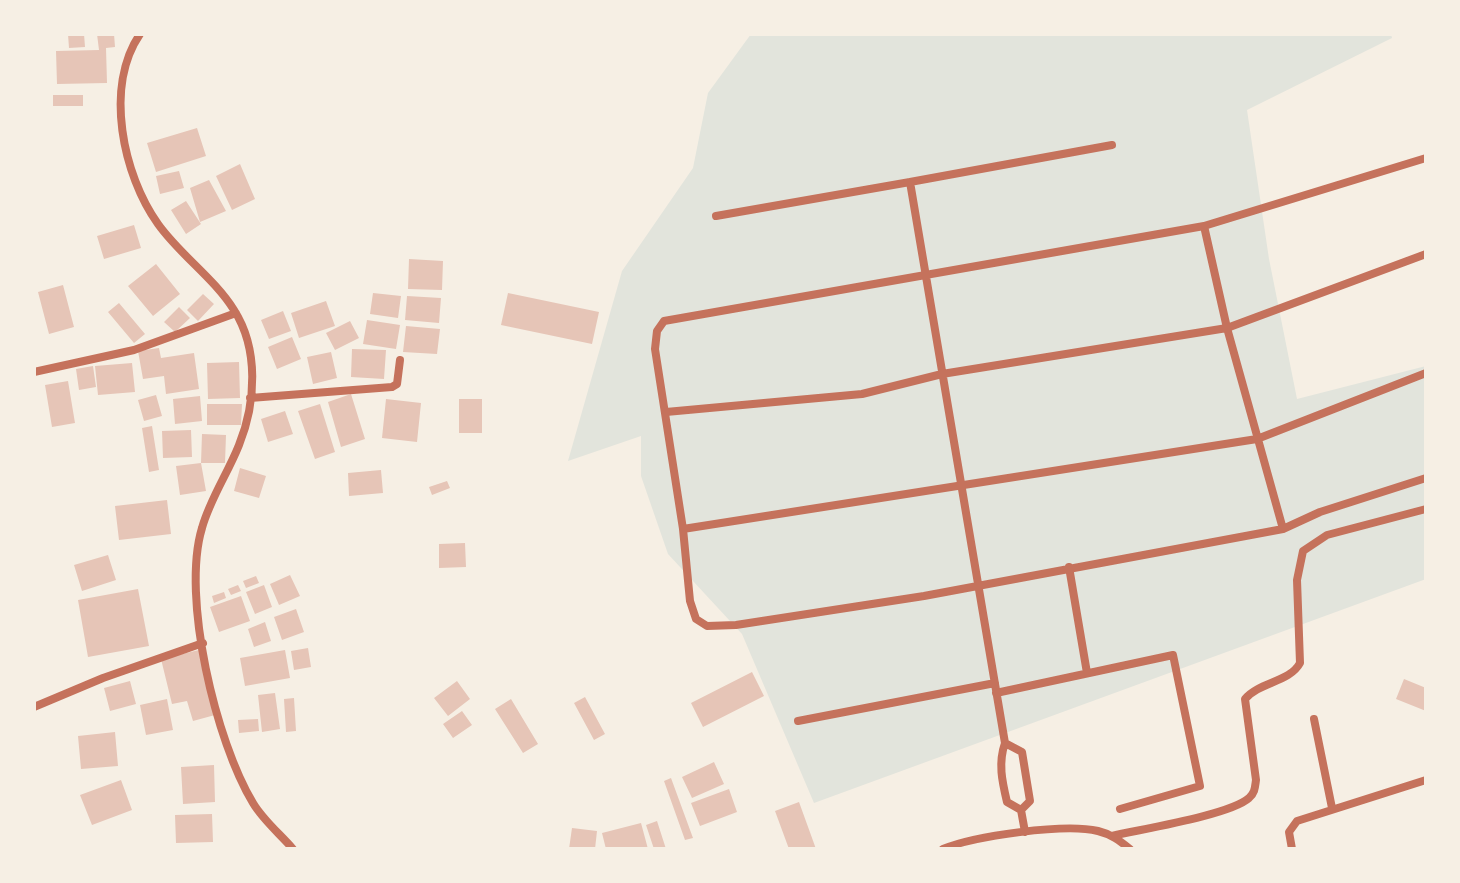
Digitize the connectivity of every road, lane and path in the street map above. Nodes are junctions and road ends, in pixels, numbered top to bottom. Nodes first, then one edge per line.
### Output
1 (140, 34) edge
2 (1112, 145) dead end
3 (1426, 158) edge
4 (910, 182) junction
5 (716, 216) dead end
6 (1204, 226) junction
7 (1426, 254) edge
8 (925, 272) junction
9 (236, 313) junction
10 (1227, 328) junction
11 (400, 360) dead end
12 (34, 372) edge
13 (1426, 373) edge
14 (942, 374) junction
15 (250, 398) junction
16 (666, 412) junction
17 (1257, 439) junction
18 (1426, 478) edge
19 (962, 487) junction
20 (1426, 509) edge
21 (683, 529) junction
22 (1283, 529) junction
23 (1069, 567) junction
24 (978, 583) junction
25 (203, 643) junction
26 (1087, 673) junction
27 (995, 688) junction
28 (34, 707) edge
29 (1314, 719) dead end
30 (798, 721) dead end
31 (1005, 743) junction
32 (1426, 780) edge
33 (1332, 808) junction
34 (1120, 809) dead end
35 (1021, 810) junction
36 (1025, 832) junction
37 (1112, 836) junction
38 (946, 848) edge
39 (293, 849) edge
40 (1130, 849) edge
41 (1292, 849) edge

1 - 9 street
2 - 4 street
3 - 6 street
4 - 5 street
4 - 8 street
6 - 8 street
6 - 10 street
7 - 10 street
8 - 14 street
8 - 16 street
9 - 12 street
9 - 15 street
10 - 14 street
10 - 17 street
11 - 15 street
13 - 17 street
14 - 16 street
14 - 19 street
15 - 25 street
16 - 21 street
17 - 19 street
17 - 22 street
18 - 22 street
19 - 21 street
19 - 24 street
20 - 37 street
21 - 24 street
22 - 23 street
23 - 24 street
23 - 26 street
24 - 27 street
25 - 28 street
25 - 39 street
26 - 27 street
26 - 34 street
27 - 30 street
27 - 31 street
29 - 33 street
31 - 35 street
31 - 35 street
32 - 33 street
33 - 41 street
35 - 36 street
36 - 37 street
36 - 38 street
37 - 40 street

